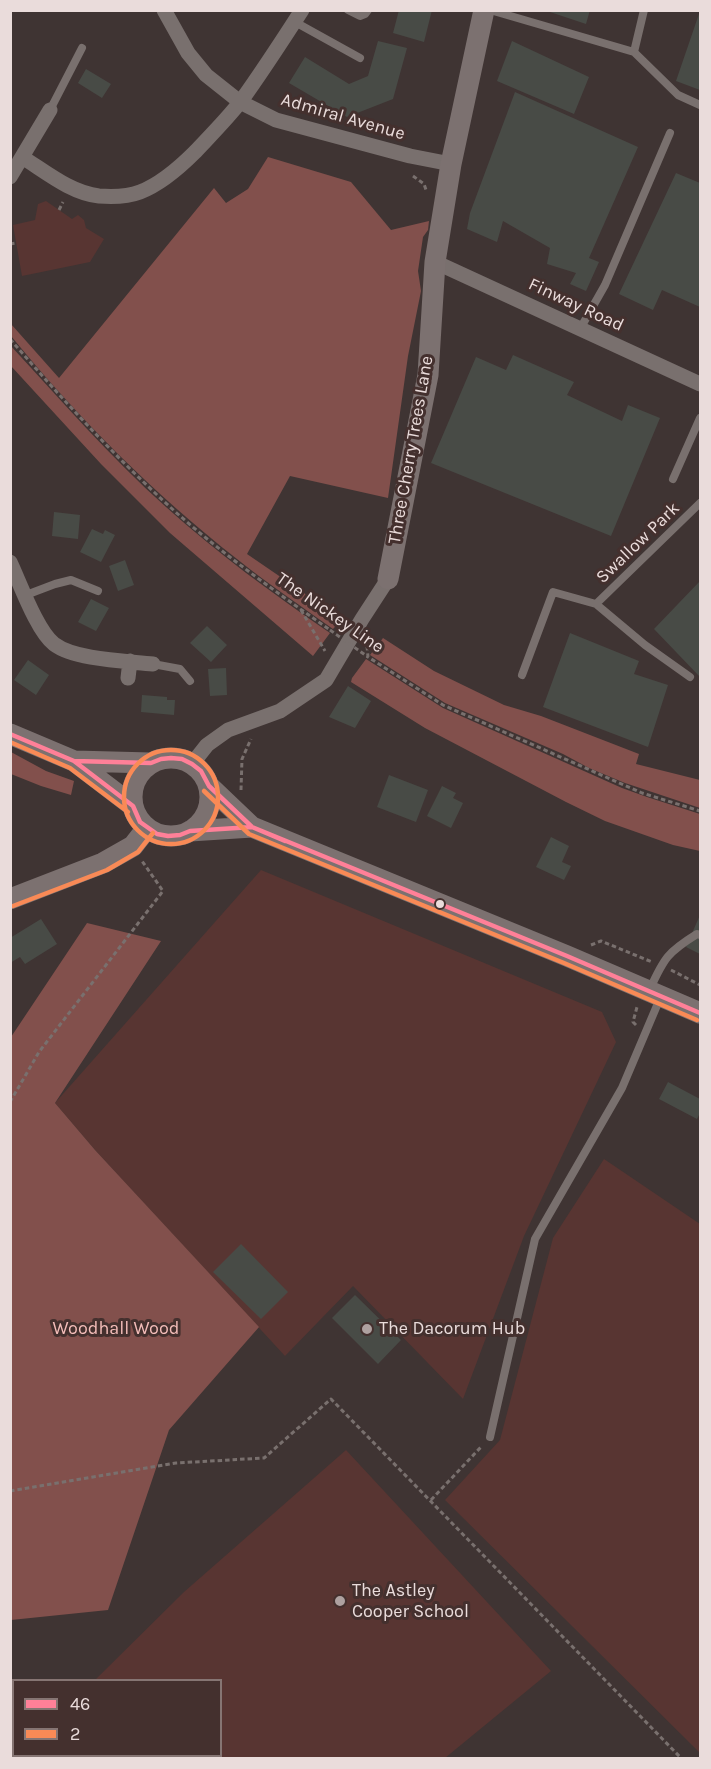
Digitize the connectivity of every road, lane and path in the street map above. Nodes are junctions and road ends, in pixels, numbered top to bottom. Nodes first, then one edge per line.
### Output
1 (164, 10) edge
2 (348, 10) edge
3 (368, 10) edge
4 (484, 10) edge
5 (490, 10) edge
6 (644, 10) edge
7 (298, 16) edge
8 (82, 48) dead end
9 (634, 52) junction
10 (360, 58) dead end
11 (240, 102) junction
12 (700, 105) edge
13 (50, 110) joint
14 (669, 133) dead end
15 (22, 157) junction
16 (451, 164) junction
17 (413, 176) dead end
18 (10, 177) edge
19 (428, 198) dead end
20 (16, 243) dead end
21 (10, 244) edge
22 (435, 262) junction
23 (580, 329) junction
24 (10, 339) edge
25 (700, 384) edge
26 (700, 418) edge
27 (673, 479) dead end
28 (700, 503) edge
29 (10, 562) edge
30 (388, 579) joint
31 (15, 582) edge
32 (98, 591) dead end
33 (26, 595) junction
34 (596, 604) junction
35 (300, 609) junction
36 (130, 661) junction
37 (153, 664) joint
38 (334, 666) junction
39 (522, 675) dead end
40 (690, 677) dead end
41 (128, 678) dead end
42 (190, 681) dead end
43 (264, 717) junction
44 (10, 734) edge
45 (74, 761) junction
46 (152, 763) junction
47 (192, 764) junction
48 (209, 786) junction
49 (243, 798) dead end
50 (133, 806) junction
51 (700, 811) edge
52 (252, 827) junction
53 (147, 828) junction
54 (190, 831) junction
55 (133, 846) junction
56 (10, 899) edge
57 (700, 935) edge
58 (582, 948) dead end
59 (643, 959) dead end
60 (681, 975) dead end
61 (700, 985) edge
62 (655, 993) junction
63 (700, 1013) edge
64 (10, 1102) edge
65 (490, 1437) joint
66 (10, 1491) edge
67 (431, 1500) junction
68 (681, 1758) edge

1 - 11 street, Admiral Avenue
2 - 3 lane
4 - 16 main road, Three Cherry Trees Lane
5 - 9 lane
6 - 9 lane
7 - 10 lane
7 - 11 street
8 - 13 lane
9 - 12 lane
11 - 15 street
11 - 16 street, Admiral Avenue
13 - 15 street
14 - 23 lane
15 - 18 street
16 - 22 main road, Three Cherry Trees Lane
17 - 19 path
20 - 21 path
22 - 23 street, Finway Road
22 - 30 main road, Three Cherry Trees Lane
23 - 25 street, Finway Road
24 - 35 path, The Nickey Line
26 - 27 lane
28 - 34 lane, Swallow Park
29 - 31 street
30 - 38 street, Three Cherry Trees Lane
31 - 33 street
32 - 33 lane
33 - 36 street
34 - 39 lane, Swallow Park
34 - 40 lane, Swallow Park
35 - 38 path
35 - 51 path, The Nickey Line, bridge
36 - 37 street
36 - 41 street
37 - 42 lane
38 - 43 street, Three Cherry Trees Lane
43 - 47 street, Three Cherry Trees Lane
43 - 49 path
44 - 45 main road
45 - 46 main road
45 - 50 main road
46 - 47 main road
46 - 50 main road
47 - 48 main road
48 - 52 main road
48 - 54 main road
50 - 53 main road
52 - 54 main road
52 - 62 main road
53 - 54 main road
53 - 55 main road
55 - 56 main road
55 - 64 path
57 - 62 lane
58 - 59 path
60 - 61 path
62 - 63 main road
62 - 65 lane
65 - 67 path
66 - 67 path
67 - 68 path

